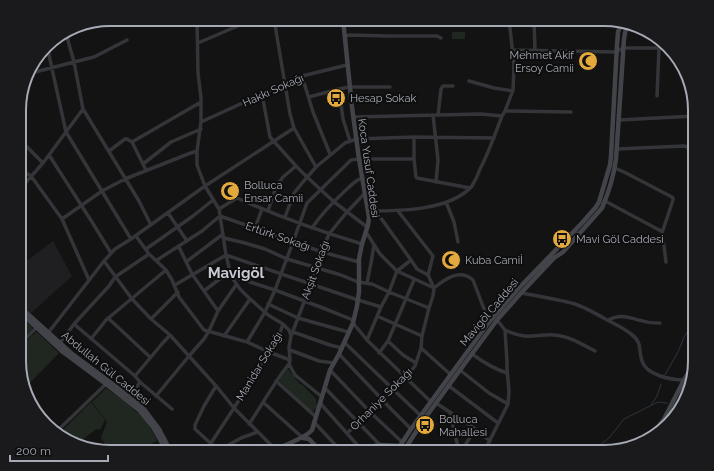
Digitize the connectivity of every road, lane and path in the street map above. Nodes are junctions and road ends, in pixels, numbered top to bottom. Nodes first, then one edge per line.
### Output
1 (197, 26) edge
2 (238, 26) edge
3 (275, 26) edge
4 (344, 26) edge
5 (510, 26) edge
6 (534, 26) edge
7 (620, 28) edge
8 (626, 29) edge
9 (345, 36) junction
10 (67, 37) edge
11 (441, 38) dead end
12 (127, 40) dead end
13 (198, 43) junction
14 (623, 48) junction
15 (660, 48) joint
16 (512, 50) junction
17 (535, 50) junction
18 (616, 52) junction
19 (48, 54) edge
20 (74, 62) junction
21 (347, 65) junction
22 (51, 68) junction
23 (36, 72) edge
24 (302, 76) junction
25 (469, 81) dead end
26 (285, 83) junction
27 (454, 86) dead end
28 (349, 87) junction
29 (390, 87) dead end
30 (339, 89) junction
31 (512, 91) junction
32 (262, 94) junction
33 (657, 96) dead end
34 (309, 97) junction
35 (201, 102) junction
36 (83, 109) junction
37 (504, 111) junction
38 (571, 112) dead end
39 (433, 115) junction
40 (438, 115) junction
41 (502, 116) junction
42 (688, 116) edge
43 (353, 117) junction
44 (619, 120) junction
45 (201, 122) junction
46 (294, 128) junction
47 (200, 129) junction
48 (66, 132) junction
49 (414, 137) junction
50 (436, 137) junction
51 (494, 138) junction
52 (356, 139) junction
53 (275, 141) junction
54 (350, 141) junction
55 (132, 142) junction
56 (26, 146) edge
57 (688, 147) edge
58 (617, 149) junction
59 (109, 151) junction
60 (197, 151) junction
61 (330, 154) junction
62 (49, 155) junction
63 (359, 159) junction
64 (414, 159) junction
65 (43, 163) junction
66 (143, 164) junction
67 (296, 166) junction
68 (316, 167) junction
69 (614, 168) junction
70 (146, 170) junction
71 (26, 173) edge
72 (31, 176) junction
73 (307, 177) junction
74 (362, 178) junction
75 (125, 179) junction
76 (26, 182) edge
77 (436, 182) junction
78 (205, 186) junction
79 (470, 188) junction
80 (320, 189) junction
81 (102, 191) junction
82 (365, 192) junction
83 (213, 200) junction
84 (333, 201) junction
85 (605, 201) junction
86 (446, 202) junction
87 (81, 206) junction
88 (219, 208) junction
89 (262, 209) junction
90 (268, 211) junction
91 (368, 211) junction
92 (377, 211) junction
93 (398, 211) junction
94 (347, 212) junction
95 (168, 213) junction
96 (220, 216) junction
97 (285, 218) junction
98 (62, 219) junction
99 (300, 223) junction
100 (151, 225) junction
101 (178, 227) junction
102 (255, 228) junction
103 (312, 228) junction
104 (367, 230) junction
105 (662, 230) junction
106 (329, 234) junction
107 (578, 235) junction
108 (136, 236) junction
109 (223, 236) junction
110 (131, 239) junction
111 (186, 242) junction
112 (293, 242) junction
113 (458, 242) dead end
114 (362, 244) junction
115 (374, 245) junction
116 (179, 246) junction
117 (146, 249) junction
118 (322, 252) junction
119 (111, 253) junction
120 (149, 254) junction
121 (226, 254) junction
122 (287, 259) junction
123 (157, 260) junction
124 (411, 260) junction
125 (104, 261) junction
126 (186, 262) junction
127 (359, 262) junction
128 (666, 262) dead end
129 (315, 268) junction
130 (166, 270) junction
131 (230, 271) junction
132 (397, 271) junction
133 (192, 274) junction
134 (281, 274) junction
135 (428, 275) junction
136 (231, 276) junction
137 (116, 277) junction
138 (89, 280) junction
139 (414, 280) junction
140 (359, 282) junction
141 (366, 283) junction
142 (236, 284) junction
143 (311, 284) junction
144 (175, 285) junction
145 (434, 288) junction
146 (275, 290) junction
147 (204, 291) junction
148 (178, 292) junction
149 (389, 292) junction
150 (520, 293) junction
151 (132, 299) junction
152 (250, 299) junction
153 (405, 299) junction
154 (358, 300) junction
155 (304, 301) junction
156 (268, 304) junction
157 (381, 307) junction
158 (429, 308) junction
159 (218, 311) junction
160 (26, 312) edge
161 (265, 312) junction
162 (377, 316) junction
163 (26, 318) edge
164 (108, 318) junction
165 (298, 318) junction
166 (151, 319) junction
167 (497, 320) junction
168 (608, 320) junction
169 (353, 321) junction
170 (489, 322) junction
171 (395, 323) junction
172 (660, 323) dead end
173 (74, 324) junction
174 (283, 324) junction
175 (36, 328) junction
176 (505, 330) junction
177 (209, 332) junction
178 (293, 332) junction
179 (348, 332) junction
180 (47, 334) junction
181 (170, 335) junction
182 (224, 336) junction
183 (291, 336) junction
184 (422, 336) junction
185 (26, 338) edge
186 (91, 339) junction
187 (367, 340) junction
188 (388, 341) junction
189 (247, 342) junction
190 (344, 342) junction
191 (60, 344) junction
192 (342, 348) junction
193 (421, 348) junction
194 (290, 350) junction
195 (595, 351) dead end
196 (269, 352) junction
197 (379, 353) junction
198 (339, 354) junction
199 (472, 354) junction
200 (189, 356) junction
201 (150, 358) junction
202 (289, 362) junction
203 (334, 363) junction
204 (416, 363) junction
205 (330, 370) junction
206 (460, 370) junction
207 (507, 373) junction
208 (450, 374) junction
209 (135, 376) junction
210 (686, 376) edge
211 (405, 378) junction
212 (684, 380) junction
213 (276, 381) junction
214 (140, 382) junction
215 (106, 384) junction
216 (216, 386) junction
217 (449, 386) junction
218 (325, 388) junction
219 (393, 390) junction
220 (156, 396) junction
221 (130, 397) junction
222 (322, 397) junction
223 (382, 400) junction
224 (320, 402) junction
225 (431, 402) junction
226 (264, 403) junction
227 (436, 403) junction
228 (508, 404) junction
229 (234, 408) junction
230 (172, 409) dead end
231 (370, 412) junction
232 (450, 412) junction
233 (421, 416) junction
234 (315, 419) junction
235 (664, 419) edge
236 (359, 423) junction
237 (498, 423) junction
238 (249, 424) junction
239 (474, 428) junction
240 (60, 429) edge
241 (411, 429) junction
242 (258, 432) junction
243 (347, 433) junction
244 (309, 436) junction
245 (303, 438) junction
246 (490, 441) junction
247 (211, 443) joint
248 (314, 444) edge
249 (401, 444) junction
250 (162, 445) edge
251 (167, 445) edge
252 (228, 445) edge
253 (270, 445) edge
254 (287, 445) edge
255 (336, 445) edge
256 (356, 445) edge
257 (380, 445) joint
258 (407, 445) edge
259 (458, 445) edge
260 (465, 445) edge
261 (488, 445) edge

1 - 13 street
2 - 13 street
3 - 26 street
4 - 9 street, Koca Yusuf Caddesi
5 - 16 street
6 - 17 street
7 - 18 street, Mavigöl Caddesi
8 - 14 street, Mavigöl Caddesi
9 - 11 street
9 - 21 street, Koca Yusuf Caddesi
10 - 20 street
12 - 20 street
13 - 35 street
14 - 15 street
14 - 18 street
14 - 44 street, Mavigöl Caddesi
15 - 33 street
16 - 17 street
16 - 31 street
17 - 18 street
18 - 107 street, Mavigöl Caddesi
19 - 22 street
20 - 22 street
20 - 36 street
21 - 24 street, Hakkı Sokağı
21 - 28 street, Koca Yusuf Caddesi
22 - 23 street
22 - 48 street
24 - 26 street, Hakkı Sokağı
24 - 34 street
25 - 31 street
26 - 32 street, Hakkı Sokağı
26 - 46 street
27 - 40 street
28 - 29 street
28 - 30 street
28 - 43 street, Koca Yusuf Caddesi
30 - 34 street
30 - 54 street
31 - 37 street
32 - 45 street, Hakkı Sokağı
32 - 53 street
34 - 61 street
35 - 45 street
35 - 55 street
36 - 48 street
36 - 59 street
37 - 38 street
37 - 41 street
39 - 40 street
39 - 43 street
39 - 50 street
40 - 41 street
41 - 51 street
42 - 44 street
43 - 52 street, Koca Yusuf Caddesi
44 - 58 street, Mavigöl Caddesi
45 - 47 street
46 - 53 street
46 - 68 street
47 - 60 street
47 - 66 street
48 - 62 street
48 - 81 street
49 - 50 street
49 - 52 street
49 - 64 street
50 - 51 street
50 - 77 street
51 - 79 street
52 - 54 street
52 - 63 street, Koca Yusuf Caddesi
53 - 67 street
53 - 78 street
54 - 61 street
55 - 59 street
55 - 66 street
56 - 65 street
57 - 58 street
58 - 69 street, Mavigöl Caddesi
59 - 75 street
60 - 70 street
60 - 78 street
61 - 68 street
62 - 65 street
62 - 87 street
63 - 64 street
63 - 74 street, Koca Yusuf Caddesi
63 - 80 street
64 - 77 street
65 - 72 street
66 - 70 street
67 - 73 street
67 - 90 street
68 - 73 street
69 - 85 street, Mavigöl Caddesi
69 - 105 street
70 - 75 street
71 - 72 street
72 - 76 street
72 - 98 street
73 - 80 street
73 - 97 street
74 - 82 street, Koca Yusuf Caddesi
74 - 84 street
75 - 81 street
75 - 100 street
77 - 79 street
78 - 83 street
78 - 95 street
79 - 86 street
80 - 84 street
80 - 99 street
81 - 87 street
81 - 110 street
82 - 91 street, Koca Yusuf Caddesi
82 - 94 street, Akşit Sokağı
83 - 88 street
83 - 101 street
84 - 94 street
84 - 103 street
85 - 105 street
85 - 107 street, Mavigöl Caddesi
86 - 93 street
86 - 113 street
87 - 98 street
87 - 119 street
88 - 89 street
88 - 96 street
89 - 90 street
89 - 102 street
90 - 97 street
91 - 92 street
91 - 104 street, Koca Yusuf Caddesi
92 - 93 street
92 - 124 street
93 - 135 street
94 - 104 street
94 - 106 street, Akşit Sokağı
95 - 100 street
95 - 101 street
96 - 102 street, Ertürk Sokağı
96 - 109 street
96 - 111 street
97 - 99 street
98 - 138 street
99 - 103 street
99 - 112 street
100 - 108 street
101 - 111 street
101 - 117 street
102 - 112 street, Ertürk Sokağı
103 - 106 street
104 - 114 street, Koca Yusuf Caddesi
104 - 115 street
105 - 128 street
106 - 114 street
106 - 118 street, Akşit Sokağı
107 - 150 street, Mavigöl Caddesi
107 - 170 street, Mavigöl Caddesi
108 - 110 street
108 - 117 street
109 - 121 street
109 - 122 street
109 - 126 street
110 - 119 street
111 - 116 street
112 - 118 street, Ertürk Sokağı
112 - 122 street
114 - 127 street, Koca Yusuf Caddesi
115 - 132 street
115 - 141 street
116 - 123 street
116 - 126 street
117 - 120 street
118 - 127 street, Ertürk Sokağı
118 - 129 street, Akşit Sokağı
119 - 125 street
120 - 123 street
120 - 137 street
121 - 131 street
121 - 133 street
121 - 134 street
122 - 129 street
122 - 134 street
123 - 130 street
124 - 132 street
124 - 135 street
125 - 137 street
125 - 138 street
126 - 133 street
127 - 140 street, Koca Yusuf Caddesi
129 - 140 street
129 - 143 street, Akşit Sokağı
130 - 144 street
130 - 151 street
131 - 136 street
131 - 147 street
132 - 139 street
132 - 149 street
133 - 144 street
133 - 147 street
134 - 143 street
134 - 146 street
135 - 145 street
136 - 142 street
136 - 146 street
137 - 151 street
137 - 173 street
138 - 180 street
139 - 145 street
139 - 153 street
140 - 141 street
140 - 154 street, Koca Yusuf Caddesi
141 - 149 street
142 - 152 street
142 - 159 street
143 - 154 street
143 - 155 street, Akşit Sokağı
144 - 148 street
145 - 158 street, Orhaniye Sokağı
145 - 170 street
146 - 155 street
146 - 156 street
147 - 159 street
148 - 166 street
148 - 177 street
149 - 153 street
149 - 157 street
150 - 167 street, Mavigöl Caddesi
150 - 168 street
151 - 164 street
151 - 166 street
152 - 161 street
152 - 182 street
153 - 158 street
153 - 171 street
154 - 157 street
154 - 169 street, Koca Yusuf Caddesi
155 - 165 street, Akşit Sokağı
155 - 169 street
156 - 161 street
156 - 165 street
157 - 162 street
158 - 184 street, Orhaniye Sokağı
159 - 177 street
160 - 180 street, Abdullah Gül Caddesi
161 - 174 street
161 - 189 street
162 - 171 street
162 - 187 street
163 - 175 street, Abdullah Gül Caddesi
164 - 186 street
164 - 201 street
165 - 178 street, Akşit Sokağı
165 - 179 street
166 - 181 street
167 - 176 street
167 - 199 street, Mavigöl Caddesi
168 - 172 street
168 - 212 street
169 - 179 street, Koca Yusuf Caddesi
169 - 187 street
170 - 208 street, Mavigöl Caddesi
171 - 184 street
171 - 188 street
173 - 186 street
173 - 191 street
174 - 183 street
174 - 196 street, Manidar Sokağı
175 - 180 street, Abdullah Gül Caddesi
175 - 185 street
176 - 195 street
176 - 207 street
177 - 182 street
177 - 200 street
178 - 183 street, Akşit Sokağı
178 - 192 street
179 - 190 street, Koca Yusuf Caddesi
180 - 191 street, Abdullah Gül Caddesi
180 - 215 street, Abdullah Gül Caddesi
181 - 200 street
181 - 201 street
182 - 189 street
183 - 194 street
184 - 193 street, Orhaniye Sokağı
186 - 209 street
187 - 197 street
188 - 197 street
188 - 204 street
189 - 196 street
190 - 192 street, Koca Yusuf Caddesi
190 - 219 street
191 - 221 street, Abdullah Gül Caddesi
192 - 198 street, Koca Yusuf Caddesi
193 - 204 street, Orhaniye Sokağı
193 - 208 street
194 - 202 street
194 - 203 street
196 - 202 street
196 - 229 street, Manidar Sokağı
197 - 211 street
198 - 203 street, Koca Yusuf Caddesi
198 - 223 street
199 - 206 street, Mavigöl Caddesi
199 - 207 street
200 - 216 street
200 - 220 street
201 - 209 street
202 - 213 street
202 - 222 street
203 - 205 street, Koca Yusuf Caddesi
204 - 211 street, Orhaniye Sokağı
205 - 218 street, Koca Yusuf Caddesi
205 - 231 street
206 - 217 street, Mavigöl Caddesi
206 - 228 street
207 - 228 street
208 - 225 street, Mavigöl Caddesi
209 - 214 street
210 - 212 street
211 - 219 street, Orhaniye Sokağı
211 - 225 street
212 - 235 street
213 - 226 street
213 - 234 street
214 - 220 street
214 - 221 street
215 - 240 street
215 - 250 street, Abdullah Gül Caddesi
216 - 229 street
216 - 247 street
217 - 227 street, Mavigöl Caddesi
217 - 237 street
218 - 222 street, Koca Yusuf Caddesi
218 - 236 street
219 - 223 street, Orhaniye Sokağı
219 - 233 street
220 - 230 street
221 - 251 street, Abdullah Gül Caddesi
222 - 224 street, Koca Yusuf Caddesi
223 - 231 street, Orhaniye Sokağı
223 - 241 street
224 - 234 street, Koca Yusuf Caddesi
224 - 243 street
225 - 233 street, Mavigöl Caddesi
226 - 238 street
226 - 245 street
227 - 232 street
227 - 258 street, Mavigöl Caddesi
228 - 237 street
229 - 238 street
229 - 247 street, Manidar Sokağı
231 - 236 street, Orhaniye Sokağı
231 - 249 street
232 - 239 street
232 - 259 street
233 - 241 street, Mavigöl Caddesi
234 - 244 street, Koca Yusuf Caddesi
234 - 255 street
236 - 243 street, Orhaniye Sokağı
236 - 257 street
237 - 246 street
238 - 242 street
239 - 246 street
239 - 260 street
241 - 249 street, Mavigöl Caddesi
242 - 252 street
242 - 253 street
243 - 256 street
244 - 245 street
244 - 248 street
245 - 254 street
246 - 261 street
249 - 257 street

